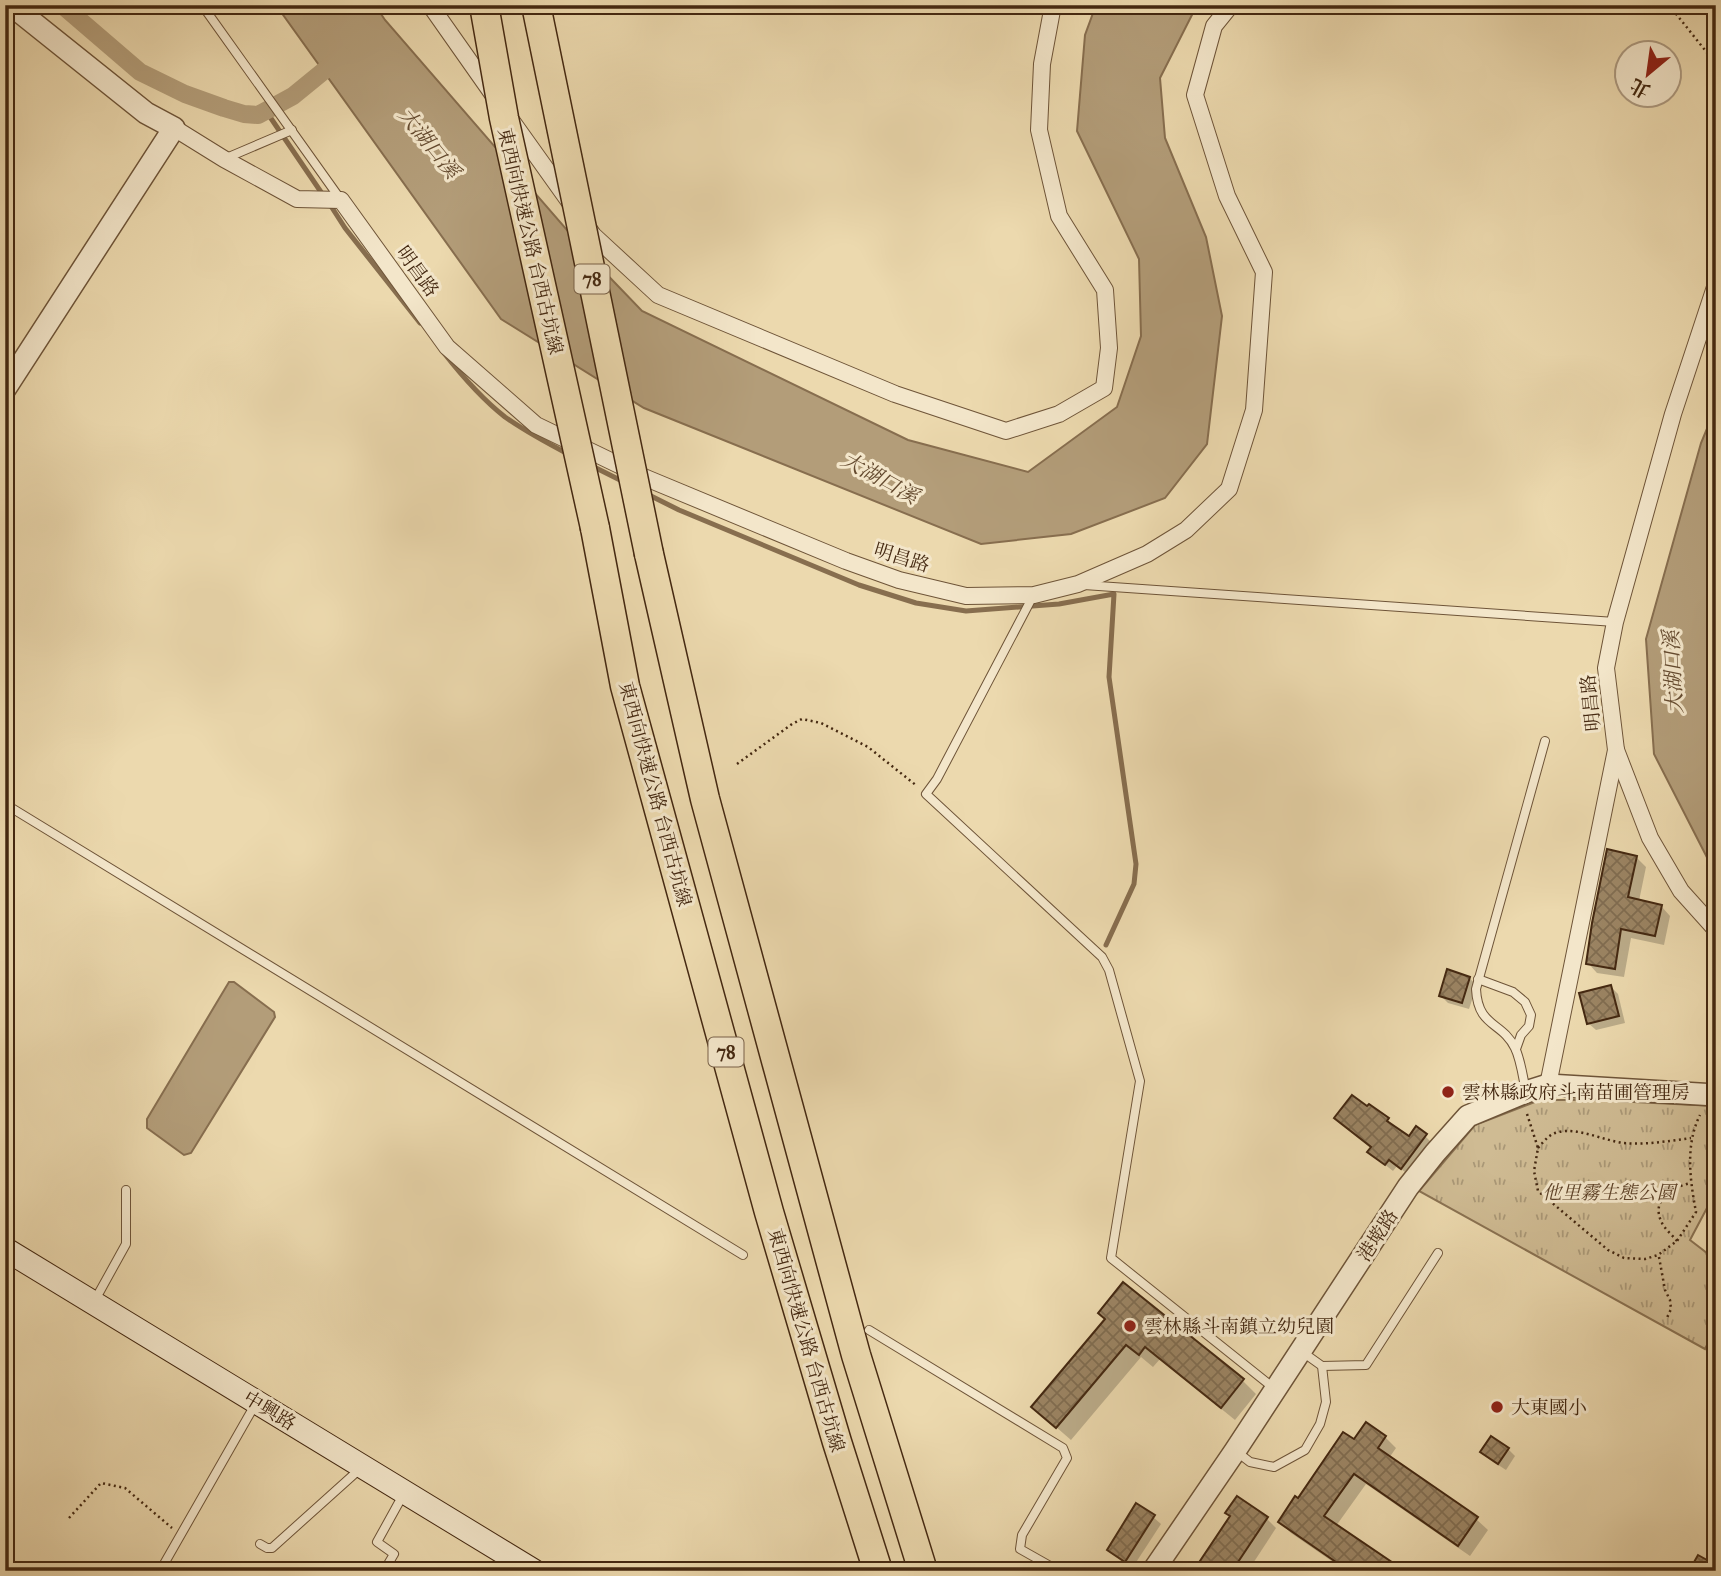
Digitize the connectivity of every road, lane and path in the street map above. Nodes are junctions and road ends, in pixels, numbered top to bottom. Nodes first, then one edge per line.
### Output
1 (11, 5) edge
2 (202, 5) edge
3 (430, 5) edge
4 (484, 5) edge
5 (536, 5) edge
6 (1053, 5) edge
7 (1231, 5) edge
8 (1669, 5) edge
9 (1716, 64) edge
10 (174, 128) junction
11 (292, 131) junction
12 (225, 159) junction
13 (338, 200) junction
14 (1716, 284) edge
15 (5, 389) edge
16 (1078, 584) junction
17 (1034, 595) junction
18 (1615, 622) junction
19 (1545, 741) dead end
20 (1616, 750) junction
21 (737, 764) dead end
22 (926, 794) junction
23 (5, 804) edge
24 (1716, 929) edge
25 (1478, 979) junction
26 (1516, 1049) junction
27 (1548, 1085) junction
28 (1523, 1093) junction
29 (1713, 1095) edge
30 (1691, 1138) junction
31 (1538, 1148) junction
32 (1691, 1183) junction
33 (126, 1190) dead end
34 (1677, 1241) junction
35 (5, 1249) edge
36 (1438, 1253) dead end
37 (743, 1255) dead end
38 (1658, 1255) junction
39 (94, 1303) junction
40 (1666, 1320) dead end
41 (869, 1330) dead end
42 (1300, 1351) junction
43 (1322, 1366) junction
44 (1275, 1389) junction
45 (257, 1402) junction
46 (1235, 1451) junction
47 (363, 1467) junction
48 (1716, 1467) edge
49 (1716, 1487) edge
50 (405, 1493) junction
51 (69, 1518) dead end
52 (180, 1535) junction
53 (260, 1544) dead end
54 (160, 1571) edge
55 (384, 1571) edge
56 (534, 1571) edge
57 (878, 1571) edge
58 (923, 1571) edge
59 (1059, 1571) edge
60 (1153, 1571) edge

1 - 10 street
2 - 11 lane
3 - 6 street
4 - 57 highway, 東西向快速公路 台西古坑線 / 78, bridge
5 - 58 highway, 78, bridge
7 - 16 street, 明昌路
8 - 9 path
10 - 12 street
10 - 15 street
11 - 12 lane
11 - 13 lane
12 - 13 street
13 - 17 street, 明昌路
14 - 18 street, 明昌路
16 - 17 street, 明昌路
16 - 18 lane
17 - 22 lane
18 - 20 street, 明昌路
19 - 25 lane
20 - 24 street
20 - 27 street, 明昌路
21 - 22 path
22 - 44 lane
23 - 37 lane
25 - 26 lane
25 - 26 lane
26 - 28 lane
27 - 28 street, 港墘路
27 - 29 street, 港墘路
28 - 31 path
28 - 42 street, 港墘路
29 - 30 path
30 - 31 path
30 - 32 path
31 - 38 path
32 - 34 path
32 - 34 path
33 - 39 lane
34 - 38 path
35 - 39 main road, 中興路
36 - 43 lane
38 - 40 path
39 - 45 main road, 中興路
41 - 59 lane
42 - 43 lane
42 - 44 street, 港墘路
43 - 46 lane
44 - 46 street, 港墘路
45 - 47 main road, 中興路
45 - 52 lane
46 - 60 street, 港墘路
47 - 50 main road, 中興路
47 - 53 lane
48 - 49 lane
50 - 55 lane
50 - 56 main road, 中興路
51 - 52 path
52 - 54 lane

